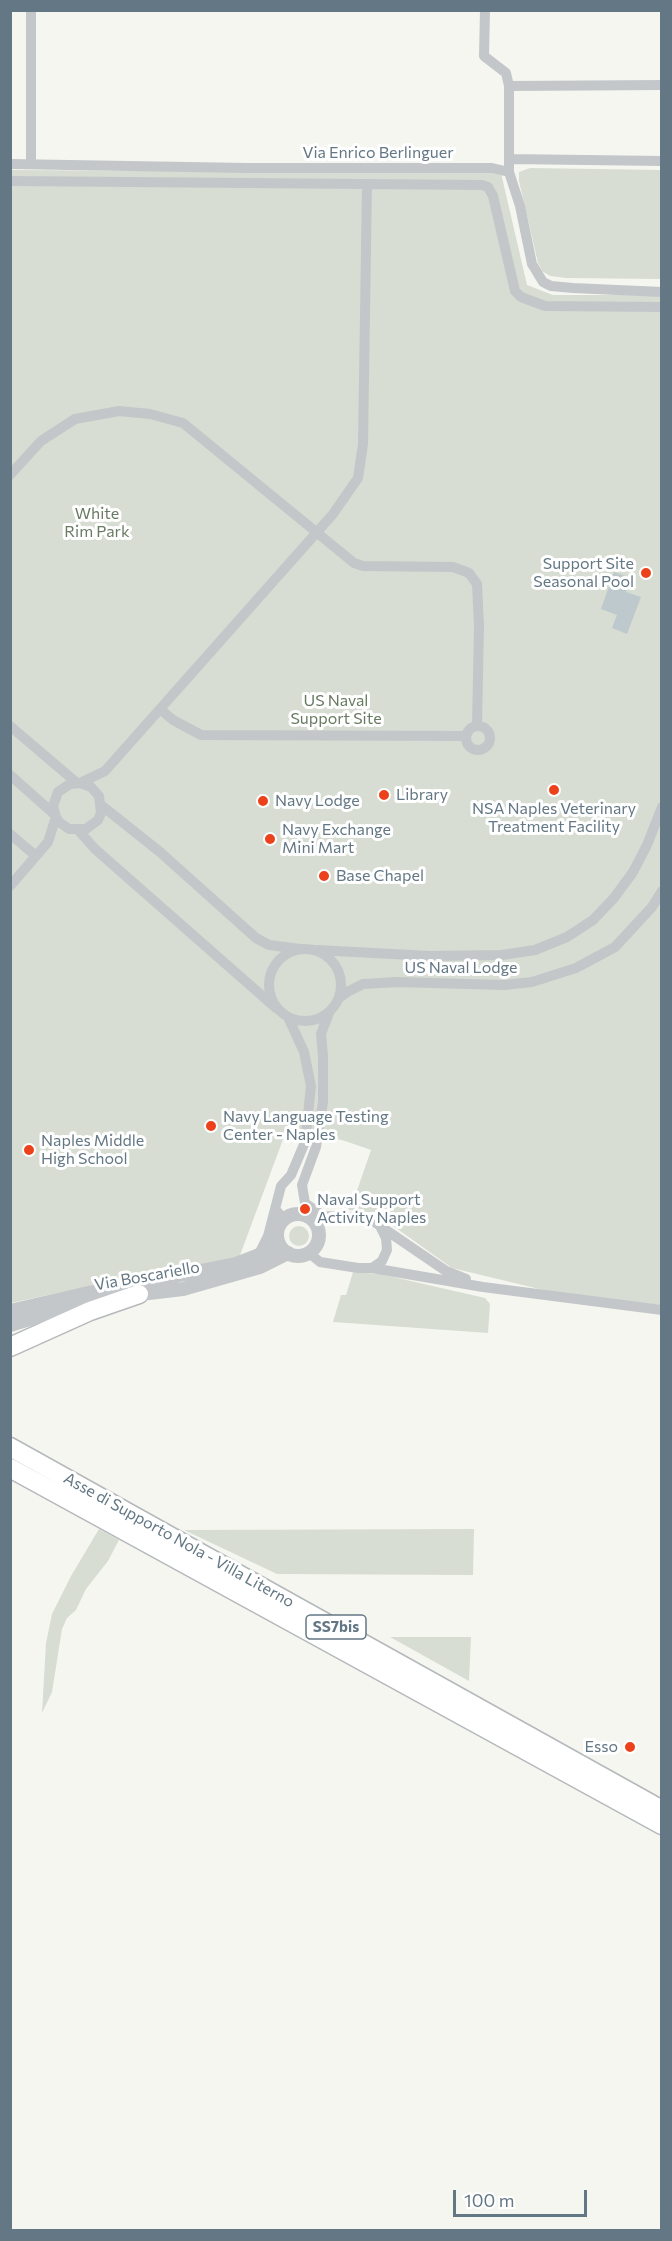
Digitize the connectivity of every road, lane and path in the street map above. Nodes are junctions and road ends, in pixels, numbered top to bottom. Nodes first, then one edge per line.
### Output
1 (31, 10) edge
2 (485, 10) edge
3 (662, 85) edge
4 (509, 86) junction
5 (509, 159) junction
6 (662, 161) edge
7 (10, 164) edge
8 (31, 164) junction
9 (509, 172) junction
10 (10, 181) edge
11 (367, 184) junction
12 (662, 292) edge
13 (662, 307) edge
14 (10, 475) edge
15 (316, 533) junction
16 (160, 709) junction
17 (10, 726) edge
18 (477, 726) junction
19 (466, 736) junction
20 (105, 771) junction
21 (10, 775) edge
22 (79, 783) junction
23 (100, 801) junction
24 (662, 807) edge
25 (55, 815) junction
26 (77, 831) junction
27 (657, 833) edge
28 (10, 834) edge
29 (48, 842) junction
30 (36, 856) junction
31 (10, 886) edge
32 (662, 891) edge
33 (300, 949) junction
34 (317, 950) junction
35 (339, 998) junction
36 (276, 1008) junction
37 (329, 1012) junction
38 (288, 1017) junction
39 (280, 1214) junction
40 (304, 1215) junction
41 (322, 1215) junction
42 (380, 1226) junction
43 (278, 1241) junction
44 (288, 1253) junction
45 (309, 1253) junction
46 (259, 1255) junction
47 (372, 1268) junction
48 (483, 1287) junction
49 (139, 1294) junction
50 (662, 1310) edge
51 (10, 1311) edge
52 (10, 1324) edge
53 (10, 1347) edge
54 (10, 1437) edge
55 (10, 1447) edge
56 (10, 1468) edge
57 (77, 1483) junction
58 (662, 1810) edge
59 (662, 1825) edge

1 - 8 street
2 - 4 street
3 - 4 street
4 - 5 street
5 - 6 street
5 - 9 street
7 - 8 street, Via Enrico Berlinguer
8 - 9 street, Via Enrico Berlinguer
9 - 12 street
10 - 11 street
11 - 13 street
11 - 15 street
14 - 15 street
15 - 16 street
15 - 18 street
16 - 19 street
16 - 20 street
17 - 22 street
18 - 19 street
18 - 19 street
20 - 22 street
20 - 23 street
21 - 25 street
22 - 23 street
22 - 25 street
23 - 26 street
23 - 33 street
24 - 27 street
25 - 26 street
25 - 29 street
26 - 29 street
26 - 36 street
27 - 34 street
28 - 30 street
29 - 30 street
30 - 31 street
32 - 35 street, US Naval Lodge
33 - 34 street
33 - 36 street
34 - 35 street
35 - 37 street
36 - 38 street
37 - 38 street
37 - 41 street
38 - 39 street
39 - 40 street
39 - 43 street
39 - 46 street
40 - 41 street
40 - 45 street
41 - 42 street
42 - 47 street
42 - 48 street
43 - 44 street
43 - 46 street, Via Boscariello
44 - 45 street
44 - 49 street, Via Boscariello
45 - 47 street
46 - 51 street, Via Boscariello
47 - 48 street
48 - 50 street
49 - 52 street, Via Boscariello
49 - 53 highway
54 - 57 highway
55 - 57 highway, Asse di Supporto Nola - Villa Literno / SS7bis
56 - 59 highway, Asse di Supporto Nola - Villa Literno / SS7bis
57 - 58 highway, Asse di Supporto Nola - Villa Literno / SS7bis

